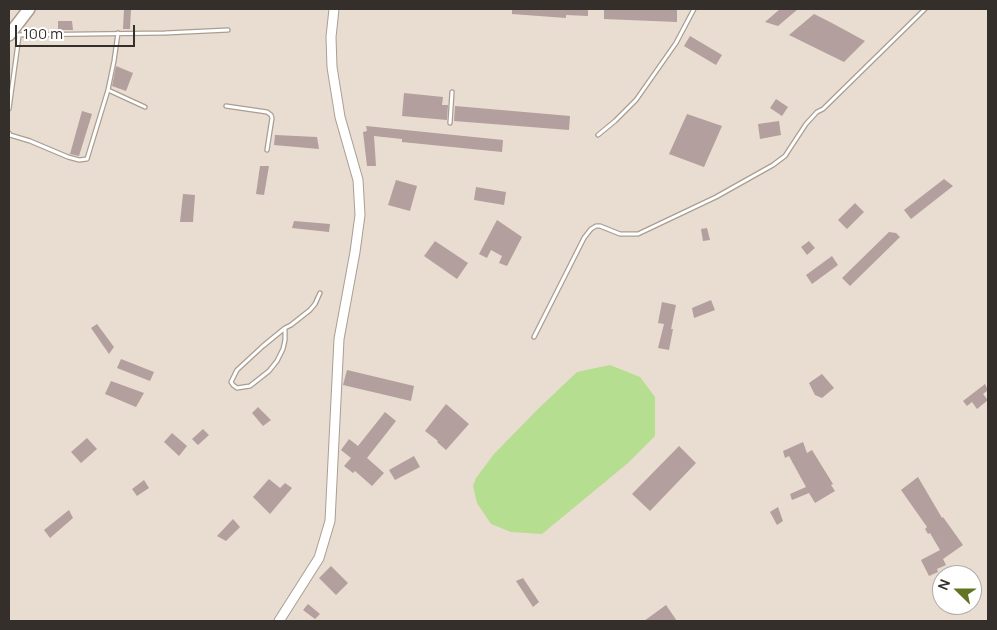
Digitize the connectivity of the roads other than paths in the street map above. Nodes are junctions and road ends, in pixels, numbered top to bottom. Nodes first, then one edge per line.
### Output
1 (29, 9) edge
2 (334, 9) edge
3 (694, 9) edge
4 (926, 9) edge
5 (228, 30) dead end
6 (118, 33) junction
7 (12, 35) edge
8 (108, 90) junction
9 (452, 92) dead end
10 (145, 106) dead end
11 (226, 106) dead end
12 (9, 109) edge
13 (450, 123) dead end
14 (9, 133) edge
15 (598, 135) dead end
16 (266, 150) dead end
17 (320, 293) dead end
18 (285, 328) junction
19 (534, 336) dead end
20 (279, 621) edge

1 - 7 highway
2 - 20 street
3 - 15 lane
4 - 19 lane
5 - 6 lane
6 - 7 lane
6 - 8 lane
7 - 12 lane
8 - 10 lane
8 - 14 lane
9 - 13 lane
11 - 16 lane
17 - 18 lane
18 - 18 lane

